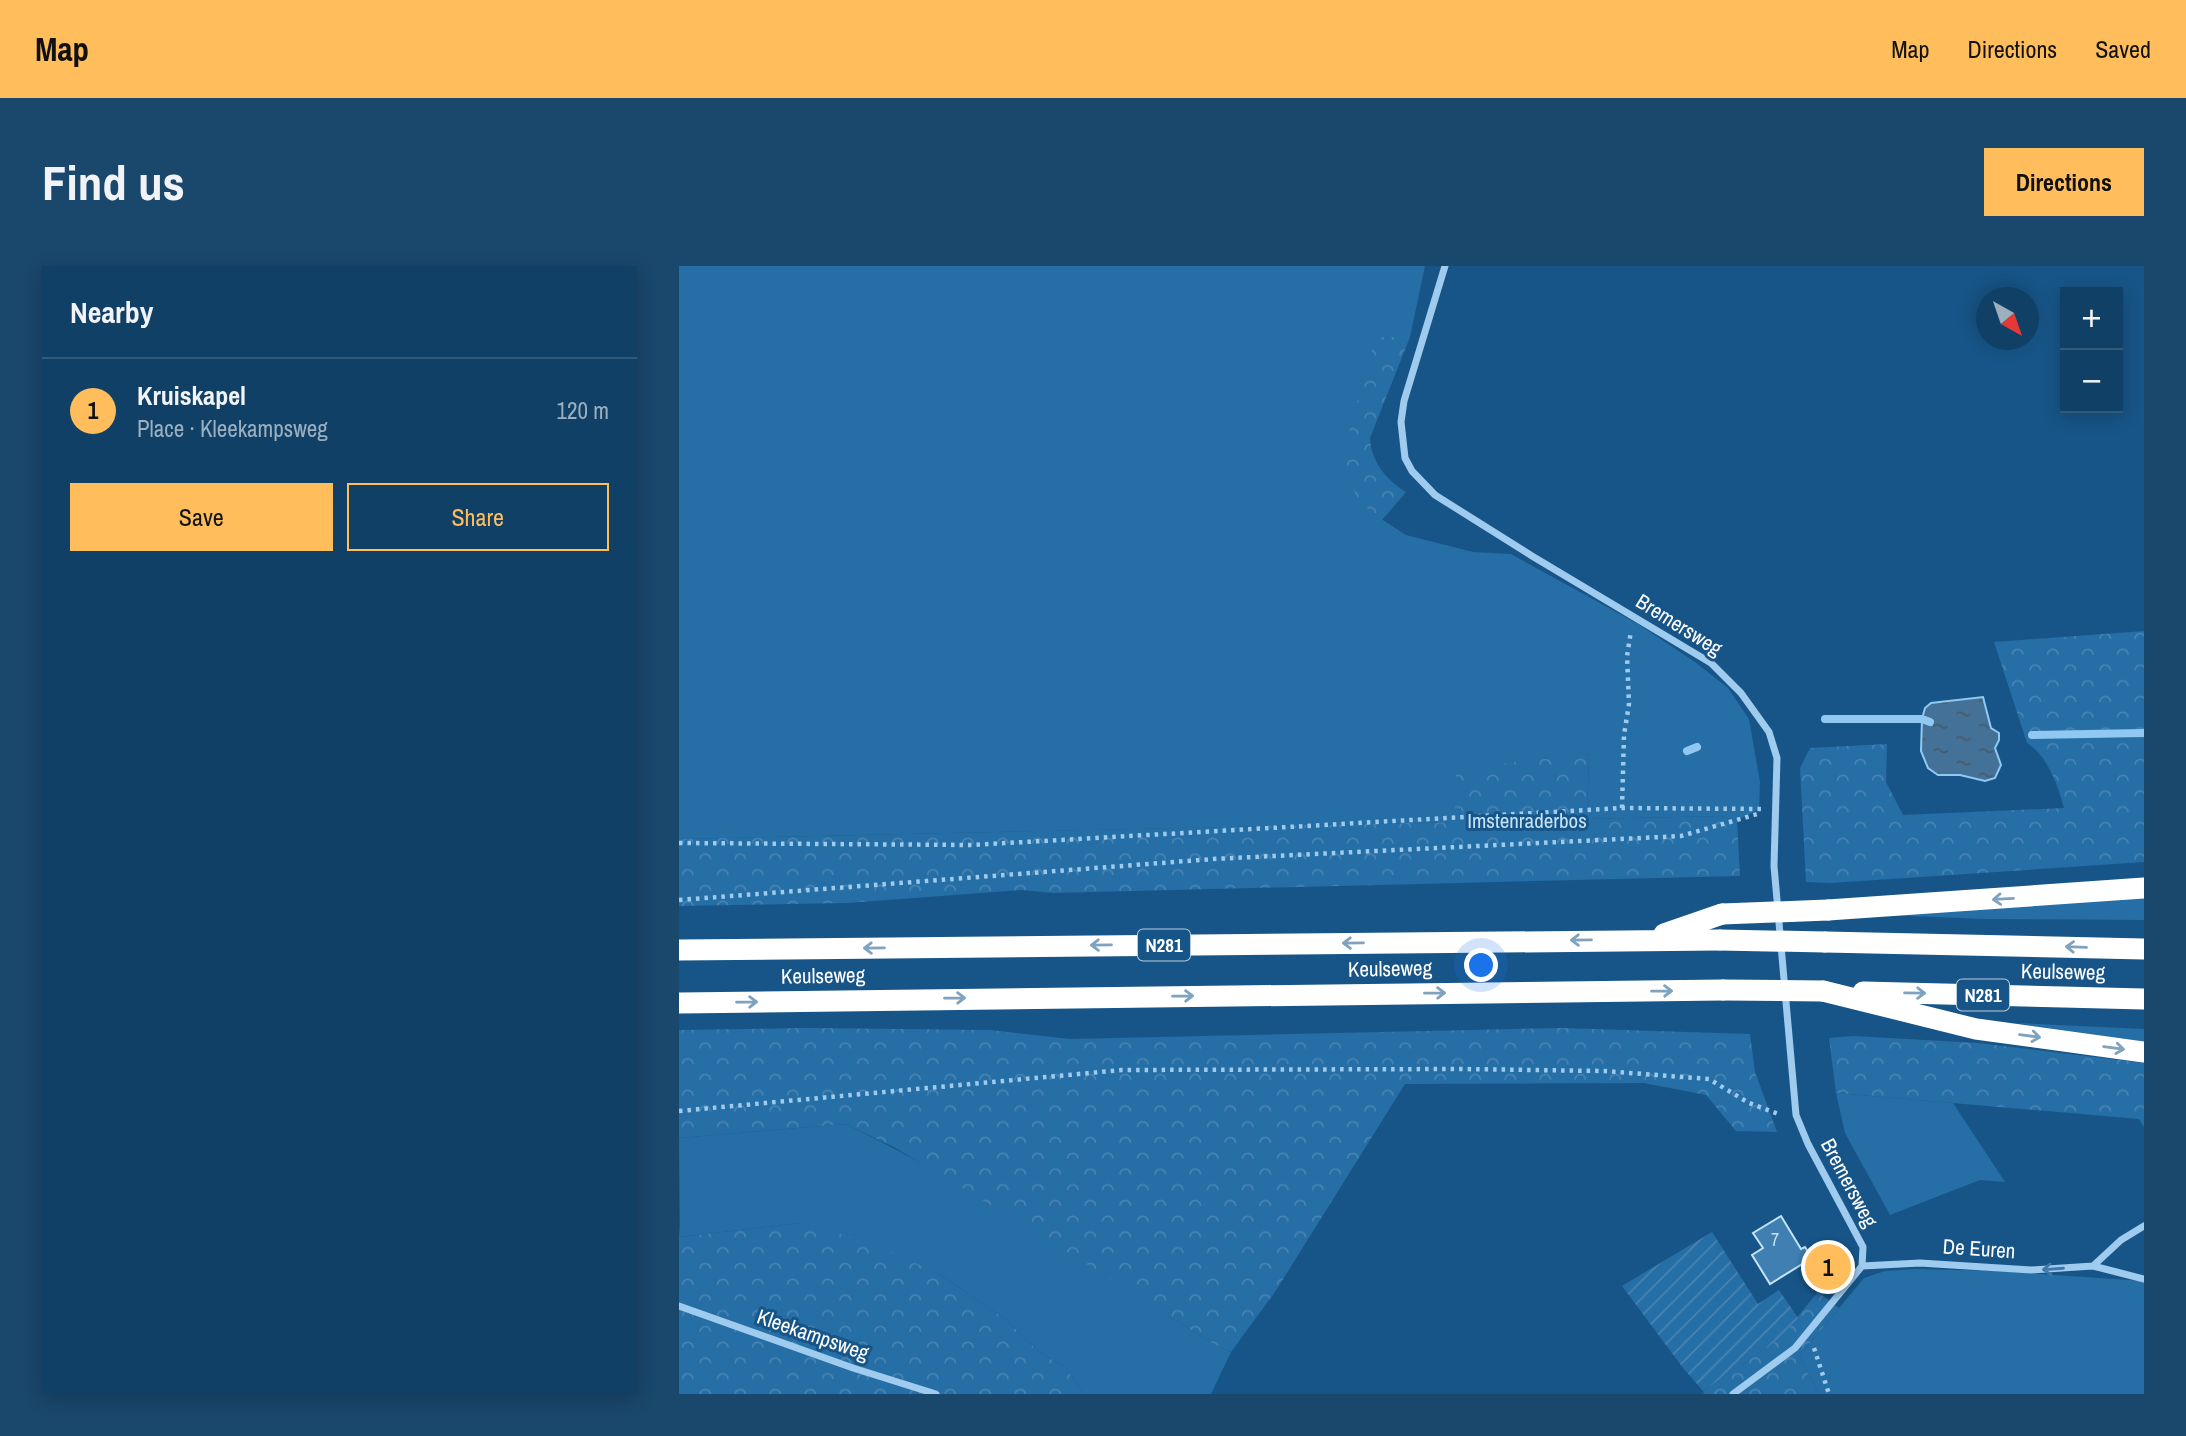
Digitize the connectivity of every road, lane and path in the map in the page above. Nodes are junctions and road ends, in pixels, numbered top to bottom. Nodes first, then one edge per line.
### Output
1 (1445, 266) edge
2 (1633, 616) junction
3 (1622, 808) junction
4 (1776, 809) junction
5 (679, 843) edge
6 (2144, 888) edge
7 (679, 900) edge
8 (1649, 940) junction
9 (2144, 949) edge
10 (679, 950) edge
11 (1823, 991) junction
12 (2144, 999) edge
13 (679, 1003) edge
14 (2144, 1052) edge
15 (679, 1111) edge
16 (1796, 1115) junction
17 (2144, 1226) edge
18 (1862, 1266) junction
19 (2093, 1266) junction
20 (2144, 1279) edge
21 (679, 1307) edge
22 (1808, 1334) junction
23 (936, 1394) edge
24 (1733, 1394) edge
25 (1829, 1394) edge

1 - 2 street, Bremersweg
2 - 3 path
2 - 4 street, Bremersweg
3 - 4 path
3 - 5 path
4 - 7 path
4 - 16 street, Bremersweg
6 -> 8 highway, N281, bridge
9 -> 8 highway, Keulseweg / N281, bridge
8 -> 10 highway, Keulseweg / N281
11 -> 12 highway, Keulseweg / N281
13 -> 11 highway, Keulseweg / N281, bridge
11 -> 14 highway, N281
15 - 16 path
16 - 18 street, Bremersweg
17 - 19 street
19 -> 18 street, De Euren
18 - 22 street
19 - 20 street, De Euren
21 - 23 street, Kleekampsweg
22 - 24 street
22 - 25 path

